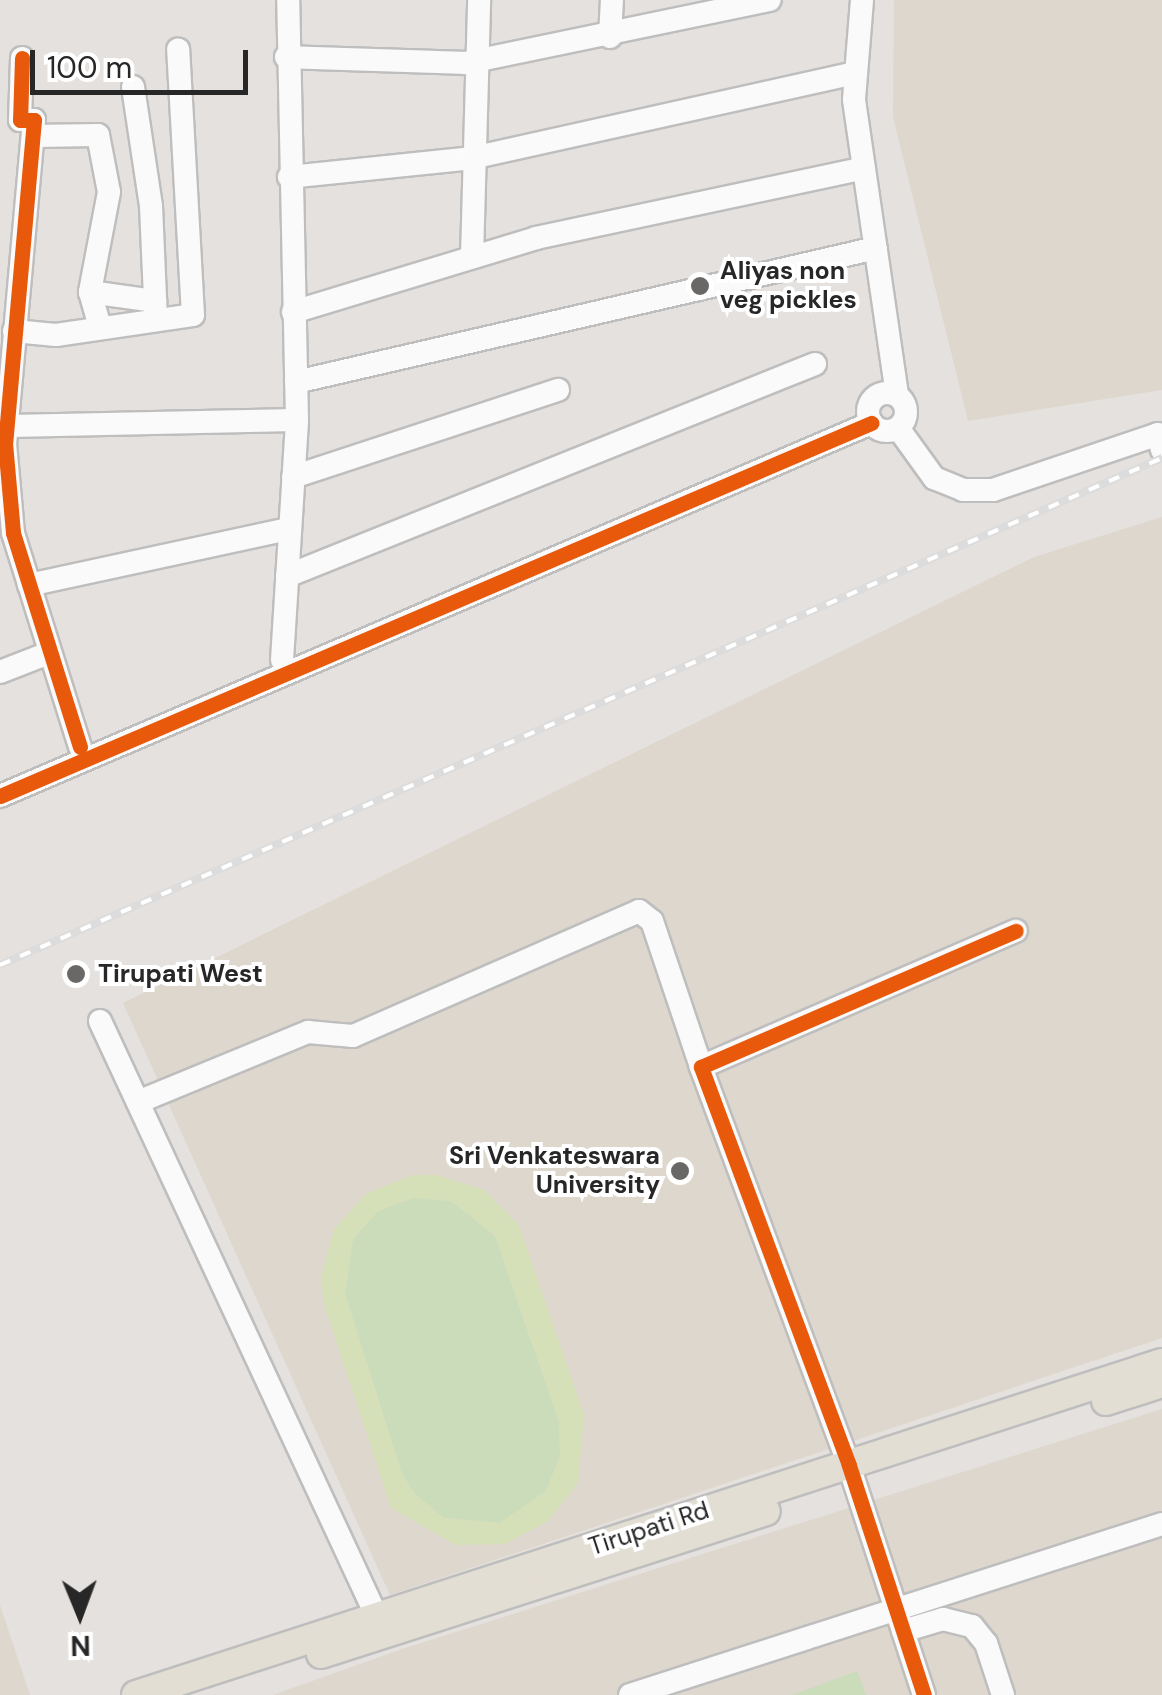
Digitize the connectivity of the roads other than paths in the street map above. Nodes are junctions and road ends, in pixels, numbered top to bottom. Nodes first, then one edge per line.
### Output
1 (288, 0) edge
2 (478, 0) edge
3 (612, 0) edge
4 (770, 0) edge
5 (862, 0) edge
6 (610, 37) junction
7 (178, 49) dead end
8 (286, 57) junction
9 (22, 58) dead end
10 (473, 61) junction
11 (856, 73) junction
12 (133, 87) dead end
13 (33, 136) junction
14 (472, 158) junction
15 (864, 168) junction
16 (288, 177) junction
17 (876, 248) junction
18 (472, 257) junction
19 (90, 292) junction
20 (156, 310) junction
21 (293, 312) junction
22 (100, 327) junction
23 (14, 331) junction
24 (815, 364) dead end
25 (4, 378) edge
26 (296, 382) junction
27 (558, 390) dead end
28 (898, 396) junction
29 (869, 416) junction
30 (297, 420) junction
31 (6, 426) junction
32 (898, 428) junction
33 (1162, 450) edge
34 (293, 477) junction
35 (289, 529) junction
36 (6, 534) edge
37 (286, 576) junction
38 (29, 586) junction
39 (49, 653) junction
40 (282, 660) junction
41 (0, 672) edge
42 (80, 747) junction
43 (0, 781) edge
44 (0, 796) edge
45 (1016, 930) dead end
46 (100, 1021) dead end
47 (701, 1067) junction
48 (138, 1102) junction
49 (1162, 1363) edge
50 (1162, 1383) edge
51 (852, 1474) junction
52 (1162, 1524) edge
53 (377, 1616) junction
54 (899, 1621) junction
55 (704, 1685) edge
56 (195, 1688) edge
57 (136, 1695) edge
58 (630, 1695) edge
59 (924, 1695) edge
60 (1004, 1695) edge

1 - 8 street
2 - 10 street
3 - 6 street
4 - 6 street
5 - 11 street
6 - 10 street
7 - 20 street
8 - 10 street
8 - 16 street
9 - 13 street
10 - 14 street
11 - 14 street
11 - 15 street
12 - 20 street
13 - 19 street
13 - 23 street
14 - 16 street
14 - 18 street
15 - 17 street
15 - 18 street
16 - 21 street
17 - 26 street
17 - 28 street
18 - 21 street
19 - 20 street
19 - 22 street
20 - 22 street
21 - 26 street
22 - 23 street
23 - 25 street
24 - 37 street
25 - 31 street
26 - 30 street
27 - 34 street
28 - 29 street
28 - 32 street
29 - 32 street
29 - 40 street
29 - 44 street
30 - 31 street
30 - 34 street
31 - 36 street
32 - 33 street
34 - 35 street
35 - 37 street
35 - 38 street
36 - 38 street
37 - 40 street
38 - 39 street
39 - 41 street
39 - 42 street
40 - 42 street
42 - 43 street
45 - 47 street
46 - 48 street
47 - 48 street
47 - 51 street
48 - 53 street
49 - 51 main road, Tirupati Rd
50 - 51 main road, Tirupati Rd
51 - 53 main road, Tirupati Rd
51 - 54 street
51 - 56 main road, Tirupati Rd
52 - 54 street
53 - 56 main road, Tirupati Rd
54 - 55 street
54 - 59 street
54 - 60 street
55 - 58 street
56 - 57 main road, Tirupati Rd

